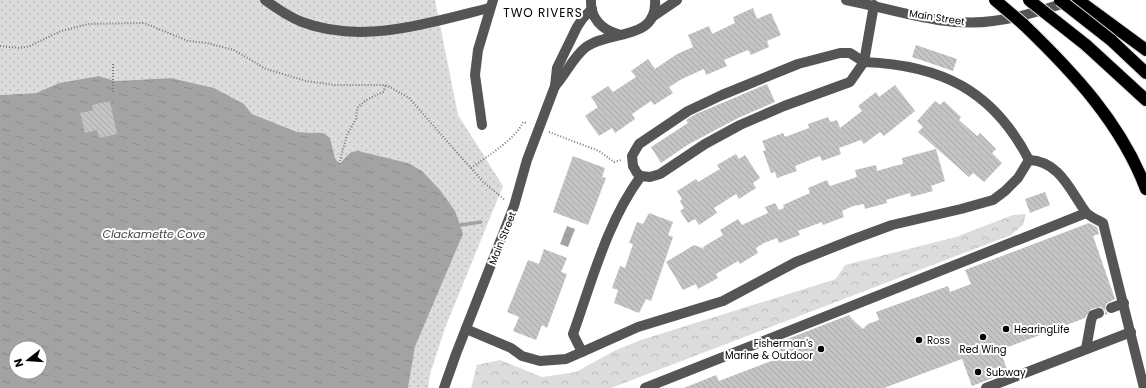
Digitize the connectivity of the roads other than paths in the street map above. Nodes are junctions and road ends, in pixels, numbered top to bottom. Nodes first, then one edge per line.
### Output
1 (265, 0) edge
2 (655, 0) edge
3 (677, 0) edge
4 (846, 0) edge
5 (995, 0) edge
6 (1029, 0) edge
7 (1060, 0) edge
8 (1076, 0) edge
9 (590, 3) edge
10 (491, 4) edge
11 (874, 6) junction
12 (652, 17) junction
13 (620, 34) junction
14 (1146, 50) edge
15 (864, 62) junction
16 (1146, 73) edge
17 (555, 86) junction
18 (1146, 100) edge
19 (482, 125) dead end
20 (1028, 160) junction
21 (641, 176) junction
22 (1146, 189) edge
23 (1086, 213) junction
24 (1124, 303) junction
25 (1111, 308) dead end
26 (1099, 313) dead end
27 (466, 329) junction
28 (1130, 332) junction
29 (1086, 349) junction
30 (582, 352) junction
31 (444, 388) edge
32 (645, 388) edge
33 (986, 388) edge
34 (1144, 388) edge

1 - 10 street
2 - 12 street
3 - 12 street, Main Street
4 - 11 street, Main Street
5 - 22 highway, bridge
6 - 18 highway, bridge
7 - 16 highway, bridge
8 - 11 street, Main Street
8 - 14 highway
9 - 13 street, Main Street
9 - 17 street, Main Street
10 - 19 street
11 - 15 street
12 - 13 street, Main Street
13 - 17 street, Main Street
15 - 20 street
15 - 21 street
15 - 21 street
17 - 27 street, Main Street
20 - 23 street
20 - 30 street
21 - 30 street
23 - 24 street
23 - 32 street
24 - 25 street
24 - 28 street
26 - 29 street
27 - 30 street
27 - 31 street, Main Street
28 - 29 street
28 - 34 street
29 - 33 street

